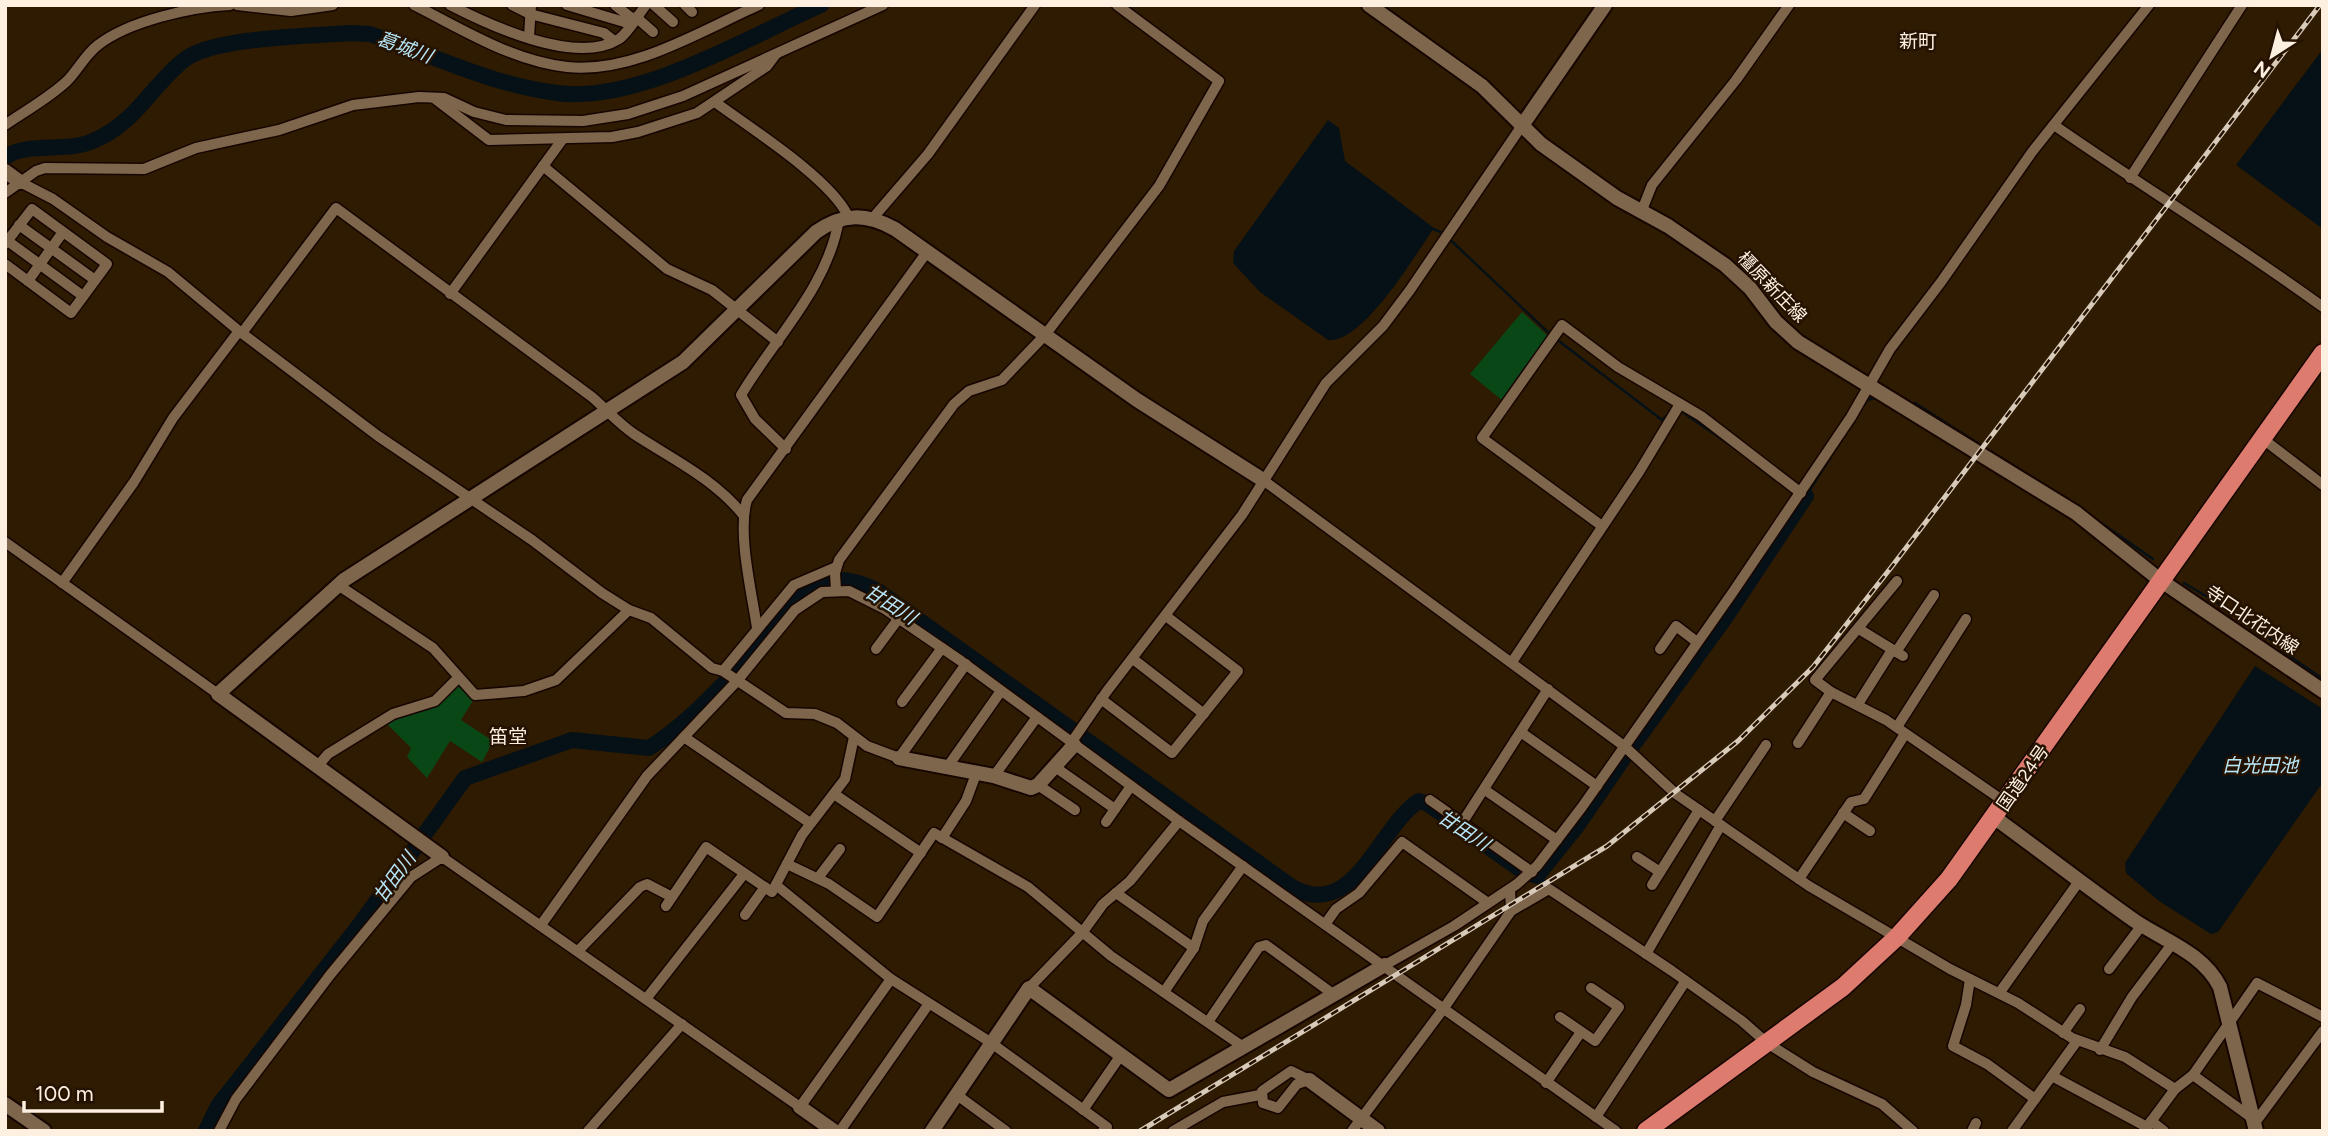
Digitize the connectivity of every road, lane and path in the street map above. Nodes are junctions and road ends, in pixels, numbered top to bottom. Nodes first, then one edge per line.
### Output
1 (230, 5) edge
2 (237, 5) edge
3 (333, 5) edge
4 (414, 5) edge
5 (450, 5) edge
6 (512, 5) edge
7 (567, 5) edge
8 (582, 5) edge
9 (615, 5) edge
10 (646, 5) edge
11 (654, 5) edge
12 (759, 5) edge
13 (883, 5) edge
14 (1035, 5) edge
15 (1117, 5) edge
16 (1368, 5) edge
17 (1605, 5) edge
18 (1789, 5) edge
19 (2148, 5) edge
20 (2242, 5) edge
21 (530, 10) edge
22 (592, 13) junction
23 (634, 20) junction
24 (673, 22) dead end
25 (653, 32) dead end
26 (529, 37) junction
27 (614, 41) junction
28 (776, 53) junction
29 (430, 96) junction
30 (715, 102) junction
31 (5, 125) edge
32 (2054, 125) junction
33 (1521, 127) junction
34 (562, 140) junction
35 (543, 166) junction
36 (13, 177) edge
37 (2130, 178) junction
38 (5, 193) edge
39 (1642, 211) junction
40 (844, 218) junction
41 (872, 219) junction
42 (19, 225) junction
43 (63, 232) junction
44 (6, 241) edge
45 (51, 248) junction
46 (927, 252) junction
47 (5, 264) edge
48 (40, 264) junction
49 (95, 280) junction
50 (28, 281) junction
51 (450, 294) junction
52 (83, 296) junction
53 (2323, 307) edge
54 (738, 310) junction
55 (240, 332) junction
56 (1045, 335) junction
57 (778, 342) junction
58 (2323, 353) edge
59 (1869, 386) junction
60 (1677, 408) junction
61 (610, 411) junction
62 (2263, 439) junction
63 (786, 450) junction
64 (1263, 480) junction
65 (2323, 485) edge
66 (1801, 493) junction
67 (471, 499) junction
68 (744, 516) junction
69 (1602, 526) junction
70 (5, 542) edge
71 (835, 570) junction
72 (2160, 580) junction
73 (1897, 581) dead end
74 (62, 583) junction
75 (338, 584) junction
76 (836, 587) junction
77 (1934, 595) dead end
78 (629, 610) junction
79 (1166, 616) junction
80 (899, 618) junction
81 (1966, 619) dead end
82 (757, 628) junction
83 (1859, 629) junction
84 (1697, 642) junction
85 (942, 648) junction
86 (876, 649) dead end
87 (1660, 649) dead end
88 (1897, 653) junction
89 (1133, 659) junction
90 (1512, 662) junction
91 (966, 664) junction
92 (730, 676) junction
93 (458, 678) junction
94 (1548, 690) junction
95 (1002, 691) junction
96 (2323, 691) edge
97 (1831, 692) junction
98 (218, 694) junction
99 (1101, 699) junction
100 (902, 702) dead end
101 (1857, 704) junction
102 (1204, 714) junction
103 (1037, 717) junction
104 (1901, 731) junction
105 (1522, 733) junction
106 (684, 737) junction
107 (854, 737) junction
108 (1073, 743) junction
109 (1798, 743) dead end
110 (1766, 745) dead end
111 (1624, 746) junction
112 (899, 758) junction
113 (317, 767) junction
114 (1055, 767) junction
115 (946, 769) junction
116 (976, 774) junction
117 (994, 776) junction
118 (1038, 785) junction
119 (1131, 786) junction
120 (1597, 786) junction
121 (1485, 790) junction
122 (834, 794) junction
123 (1430, 800) dead end
124 (2006, 802) junction
125 (1115, 809) junction
126 (1075, 810) dead end
127 (1699, 810) junction
128 (1843, 813) junction
129 (1995, 818) junction
130 (1179, 821) junction
131 (1106, 822) dead end
132 (810, 823) junction
133 (1462, 823) junction
134 (1718, 823) junction
135 (1870, 831) dead end
136 (942, 838) junction
137 (1557, 840) junction
138 (839, 849) dead end
139 (921, 853) junction
140 (442, 857) junction
141 (1637, 857) dead end
142 (787, 864) junction
143 (1243, 866) junction
144 (1660, 872) junction
145 (744, 874) junction
146 (1529, 875) junction
147 (818, 878) junction
148 (1798, 879) junction
149 (2080, 880) junction
150 (776, 885) junction
151 (1652, 885) dead end
152 (765, 887) junction
153 (1510, 889) junction
154 (1116, 893) junction
155 (672, 897) junction
156 (1488, 903) junction
157 (666, 906) dead end
158 (1511, 911) junction
159 (745, 915) dead end
160 (1326, 923) junction
161 (541, 925) junction
162 (2142, 925) junction
163 (1082, 933) junction
164 (1897, 937) junction
165 (2172, 944) junction
166 (1194, 948) junction
167 (578, 951) junction
168 (1648, 951) junction
169 (1385, 965) junction
170 (2109, 969) dead end
171 (891, 979) junction
172 (1970, 979) junction
173 (1685, 982) junction
174 (1591, 988) dead end
175 (1029, 989) junction
176 (1164, 992) junction
177 (2000, 992) junction
178 (1334, 994) junction
179 (646, 999) junction
180 (928, 1005) junction
181 (1444, 1009) junction
182 (2080, 1009) dead end
183 (1560, 1017) dead end
184 (2323, 1017) edge
185 (1208, 1022) junction
186 (2228, 1023) junction
187 (682, 1024) junction
188 (2323, 1031) edge
189 (1581, 1032) junction
190 (2063, 1032) junction
191 (2077, 1041) junction
192 (990, 1042) junction
193 (1767, 1044) junction
194 (1242, 1046) junction
195 (2100, 1050) junction
196 (1122, 1055) junction
197 (2193, 1075) junction
198 (2052, 1076) junction
199 (1309, 1080) junction
200 (1545, 1083) junction
201 (2175, 1089) junction
202 (957, 1095) junction
203 (1260, 1095) junction
204 (2035, 1098) junction
205 (5, 1104) edge
206 (800, 1107) junction
207 (1083, 1110) junction
208 (1596, 1117) junction
209 (1362, 1119) junction
210 (2254, 1124) edge
211 (2147, 1126) edge
212 (1908, 1129) edge
213 (2018, 1129) edge
214 (44, 1131) edge
215 (219, 1131) edge
216 (588, 1131) edge
217 (834, 1131) edge
218 (840, 1131) edge
219 (932, 1131) edge
220 (1006, 1131) edge
221 (1103, 1131) edge
222 (1172, 1131) edge
223 (1352, 1131) edge
224 (1378, 1131) edge
225 (1616, 1131) edge
226 (1646, 1131) edge
227 (2164, 1131) edge

1 - 31 street
2 - 3 street
4 - 12 street
5 - 26 street
6 - 21 street
7 - 22 street
8 - 22 street
9 - 23 street
10 - 23 street
11 - 24 street
13 - 28 street
14 - 41 street
15 - 56 street
16 - 33 street, 橿原新庄線
17 - 33 street
18 - 39 street
19 - 32 street
20 - 37 street
21 - 26 street
21 - 27 street
22 - 23 street
23 - 25 street
23 - 27 street
26 - 27 street
28 - 29 street
28 - 30 street
29 - 34 street
29 - 36 street
30 - 34 street
30 - 40 street
32 - 37 street
32 - 59 street
33 - 39 street, 橿原新庄線
33 - 64 street
34 - 35 street
35 - 51 street
35 - 54 street
36 - 38 street
36 - 55 street
37 - 53 street
39 - 59 street, 橿原新庄線
40 - 41 street
40 - 54 street
40 - 57 street
41 - 46 street
42 - 43 street
42 - 44 street
42 - 45 street
43 - 45 street
43 - 49 street
44 - 48 street
45 - 48 street
45 - 49 street
46 - 56 street
46 - 63 street
47 - 50 street
48 - 50 street
48 - 52 street
49 - 52 street
50 - 52 street
51 - 55 street
51 - 61 street
54 - 57 street
54 - 61 street
55 - 67 street
55 - 74 street
56 - 64 street
56 - 71 street
57 - 63 street
58 - 62 highway, 国道24号
59 - 66 street
59 - 72 street, 橿原新庄線
60 - 66 street
60 - 69 street
60 - 69 street
61 - 67 street
61 - 68 street
62 - 65 street
62 - 72 highway, 国道24号
63 - 68 street
64 - 79 street
64 - 90 street
66 - 84 street
67 - 75 street
67 - 78 street
68 - 82 street
69 - 90 street
70 - 74 street
71 - 76 street
71 - 82 street
72 - 96 street, 寺口北花内線
72 - 124 highway, 国道24号
73 - 83 street
74 - 98 street
75 - 93 street
75 - 98 street
76 - 80 street
76 - 92 street
77 - 88 street
78 - 92 street
78 - 93 street
79 - 89 street
79 - 102 street
80 - 85 street
80 - 86 street
81 - 104 street
82 - 92 street
83 - 88 street
83 - 97 street
84 - 87 street
84 - 111 street
85 - 91 street
85 - 100 street
88 - 101 street
89 - 99 street
89 - 102 street
90 - 94 street
91 - 95 street
91 - 112 street
92 - 106 street
92 - 107 street
93 - 113 street
94 - 105 street
94 - 111 street
95 - 103 street
95 - 115 street
97 - 101 street
97 - 109 street
98 - 113 street
99 - 102 street
99 - 108 street
101 - 104 street
103 - 108 street
103 - 117 street
104 - 124 street
104 - 128 street
105 - 120 street
105 - 121 street
106 - 132 street
106 - 161 street
107 - 112 street
107 - 122 street
108 - 114 street
108 - 119 street
110 - 134 street
111 - 120 street
111 - 127 street
112 - 115 street
113 - 140 street
114 - 118 street
114 - 125 street
115 - 116 street
116 - 117 street
116 - 136 street
117 - 118 street
118 - 126 street
119 - 125 street
119 - 130 street
120 - 137 street
121 - 133 street
121 - 137 street
122 - 132 street
122 - 139 street
123 - 133 street
124 - 129 highway, 国道24号
125 - 131 street
127 - 134 street
127 - 144 street
128 - 135 street
128 - 148 street
129 - 149 street
129 - 164 highway, 国道24号
130 - 143 street
130 - 154 street
132 - 142 street
133 - 146 street
134 - 148 street
134 - 168 street
136 - 139 street
136 - 163 street
137 - 146 street
138 - 147 street
139 - 147 street
140 - 161 street
140 - 215 street
141 - 144 street
142 - 147 street
142 - 150 street
143 - 160 street
143 - 166 street
144 - 151 street
145 - 152 street
145 - 155 street
145 - 179 street
146 - 153 street
148 - 164 street
149 - 162 street
149 - 177 street
150 - 152 street
150 - 171 street
152 - 159 street
153 - 156 street
153 - 158 street
154 - 163 street
154 - 166 street
155 - 157 street
155 - 167 street
156 - 160 street
156 - 169 street
158 - 168 street
158 - 181 street
160 - 169 street
161 - 167 street
162 - 165 street
162 - 170 street
163 - 175 street
163 - 176 street
164 - 172 street
164 - 193 highway, 国道24号
165 - 186 street
165 - 195 street
166 - 176 street
167 - 179 street
168 - 173 street
169 - 178 street
169 - 181 street
171 - 180 street
171 - 206 street
172 - 177 street
172 - 204 street
173 - 193 street
173 - 208 street
174 - 189 street
175 - 192 street
175 - 196 street
176 - 185 street
177 - 190 street
178 - 185 street
178 - 194 street
179 - 187 street
180 - 192 street
180 - 218 street
181 - 200 street
181 - 209 street
182 - 190 street
183 - 189 street
184 - 186 street
185 - 194 street
186 - 197 street
186 - 210 street
187 - 206 street
187 - 216 street
188 - 210 street
189 - 200 street
190 - 191 street
191 - 195 street
191 - 198 street
192 - 202 street
192 - 207 street
193 - 212 street
193 - 226 highway, 国道24号
194 - 196 street
195 - 201 street
196 - 207 street
197 - 201 street
197 - 210 street
198 - 204 street
198 - 211 street
199 - 203 street
199 - 203 street
199 - 209 street
200 - 208 street
201 - 211 street
202 - 219 street
202 - 220 street
203 - 222 street
204 - 213 street
205 - 214 street
206 - 217 street
207 - 221 street
208 - 225 street
209 - 223 street
209 - 224 street
211 - 227 street

